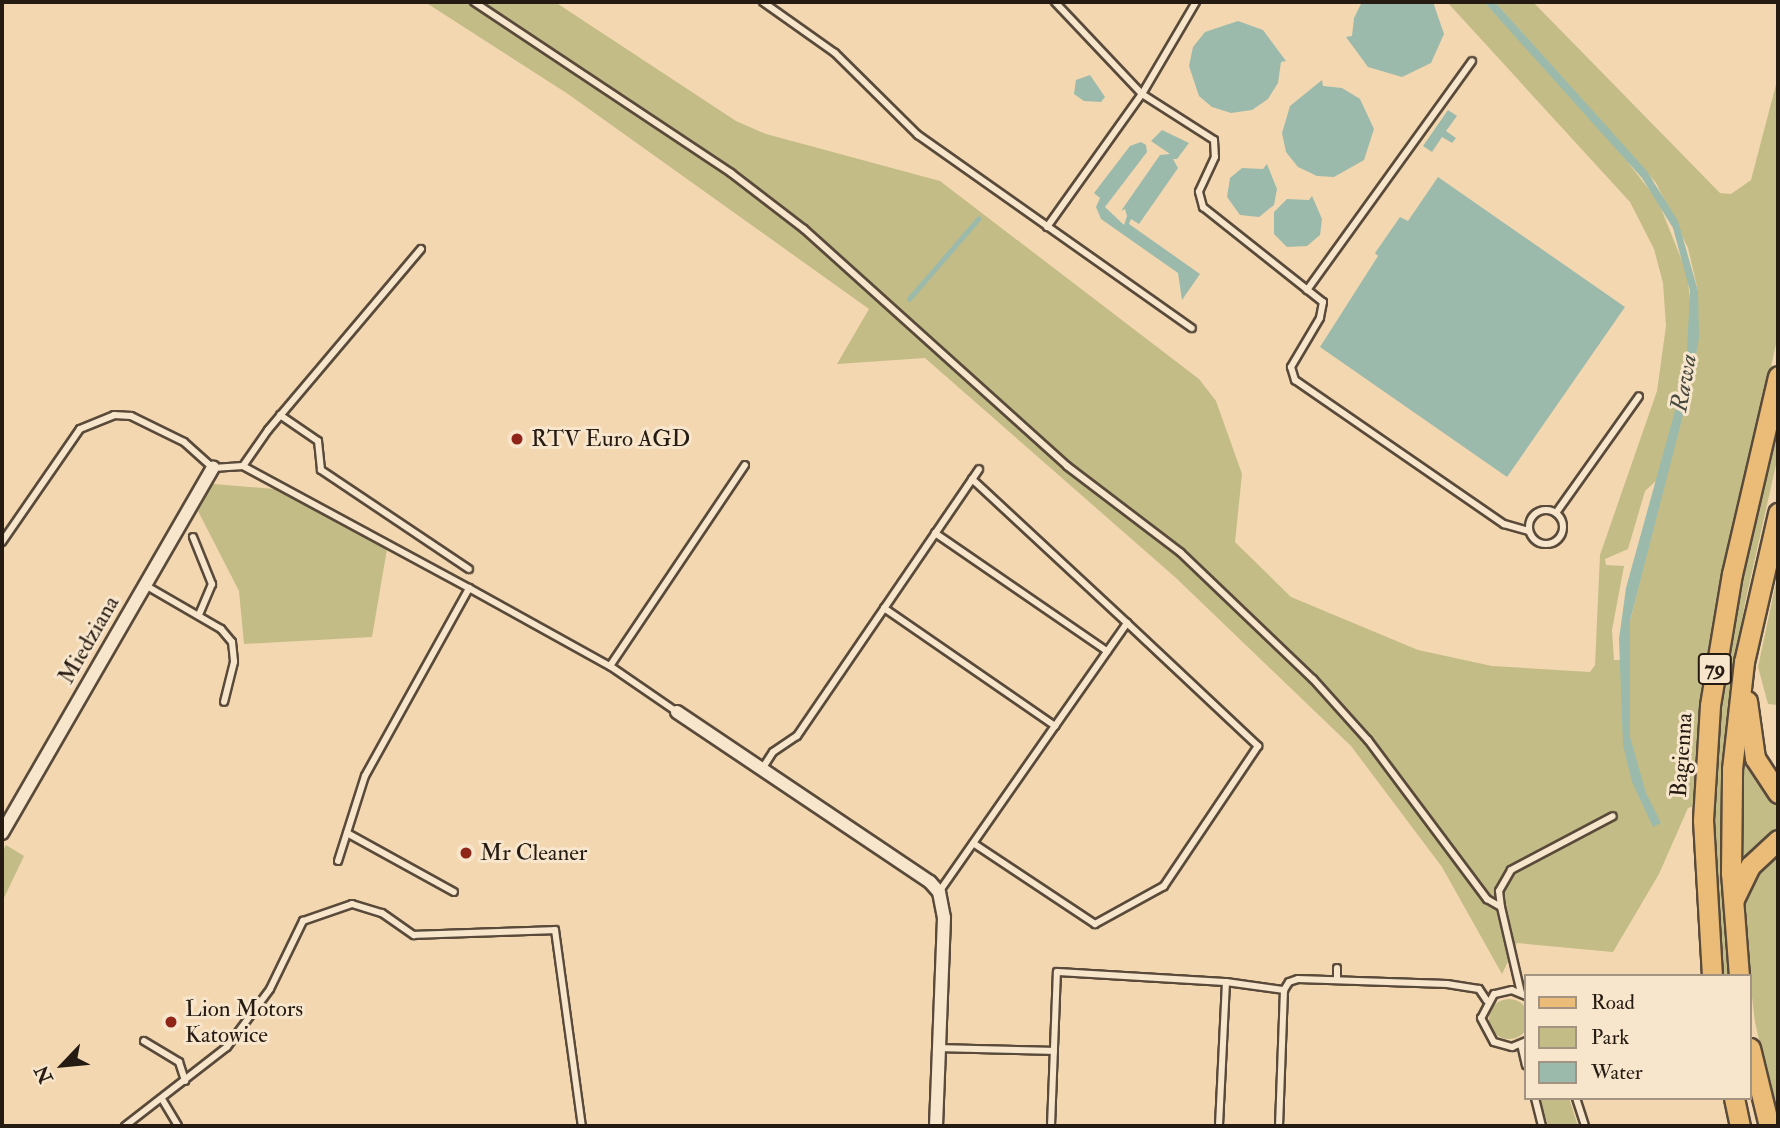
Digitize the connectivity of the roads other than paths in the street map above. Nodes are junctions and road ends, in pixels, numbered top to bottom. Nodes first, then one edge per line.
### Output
1 (474, 2) edge
2 (763, 2) edge
3 (1055, 2) edge
4 (1196, 2) edge
5 (1472, 61) dead end
6 (1142, 94) junction
7 (1047, 227) junction
8 (421, 250) dead end
9 (1307, 290) junction
10 (1192, 328) dead end
11 (1778, 376) edge
12 (1639, 396) dead end
13 (281, 415) junction
14 (243, 466) junction
15 (745, 466) dead end
16 (213, 468) junction
17 (978, 469) dead end
18 (972, 479) junction
19 (1556, 513) junction
20 (1778, 513) edge
21 (1529, 531) junction
22 (935, 533) junction
23 (193, 537) dead end
24 (2, 542) edge
25 (469, 569) dead end
26 (145, 585) junction
27 (469, 588) junction
28 (884, 608) junction
29 (199, 615) junction
30 (1127, 623) junction
31 (1107, 651) junction
32 (1744, 662) junction
33 (610, 666) junction
34 (224, 702) dead end
35 (677, 712) joint
36 (1055, 726) junction
37 (762, 769) junction
38 (1778, 793) edge
39 (1613, 816) dead end
40 (2, 833) edge
41 (347, 833) junction
42 (1778, 840) edge
43 (973, 843) junction
44 (338, 861) dead end
45 (454, 892) dead end
46 (939, 892) junction
47 (1732, 904) junction
48 (1501, 907) junction
49 (1337, 968) dead end
50 (1712, 974) edge
51 (1739, 974) edge
52 (1337, 980) junction
53 (1226, 982) junction
54 (1284, 990) junction
55 (1524, 995) edge
56 (1487, 1001) junction
57 (144, 1041) dead end
58 (1524, 1043) edge
59 (939, 1048) junction
60 (1054, 1051) junction
61 (1752, 1056) edge
62 (185, 1081) junction
63 (162, 1099) junction
64 (1536, 1100) edge
65 (1577, 1100) edge
66 (1734, 1100) edge
67 (125, 1126) edge
68 (178, 1126) edge
69 (582, 1126) edge
70 (936, 1126) edge
71 (1051, 1126) edge
72 (1219, 1126) edge
73 (1279, 1126) edge
74 (1542, 1126) edge
75 (1585, 1126) edge
76 (1740, 1126) edge
77 (1769, 1126) edge

1 - 48 lane
2 - 7 lane
3 - 6 lane
4 - 6 lane
5 - 9 lane
6 - 7 lane
6 - 9 lane
7 - 10 lane
8 - 13 lane
9 - 21 lane
11 - 50 main road, Bagienna / 79
12 - 19 lane
13 - 14 lane
13 - 25 lane
14 - 16 lane
14 - 27 lane
15 - 33 lane
16 - 24 lane
16 - 26 street, Miedziana
17 - 18 lane
18 - 22 lane
18 - 30 lane
19 - 21 lane
19 - 21 lane
20 - 32 main road, 79
22 - 28 lane
22 - 31 lane
23 - 29 lane
26 - 29 lane
26 - 40 street, Miedziana
27 - 33 lane
27 - 41 lane
28 - 36 lane
28 - 37 lane
29 - 34 lane
30 - 31 lane
30 - 43 lane
31 - 36 lane
32 - 38 main road
32 - 47 main road, 79
33 - 35 lane
35 - 37 street
36 - 43 lane
37 - 46 street
39 - 48 lane
41 - 44 lane
41 - 45 lane
42 - 47 main road
43 - 46 lane
46 - 59 street
47 - 51 main road, 79
48 - 55 lane
49 - 52 lane
52 - 54 lane
52 - 56 lane
53 - 54 lane
53 - 60 lane
53 - 72 lane
54 - 73 lane
55 - 56 lane
56 - 58 lane
57 - 62 lane
59 - 60 lane
59 - 70 street
60 - 71 lane
61 - 77 main road
62 - 63 lane
62 - 69 lane
63 - 67 lane
63 - 68 lane
64 - 74 lane
65 - 75 lane
66 - 76 main road

